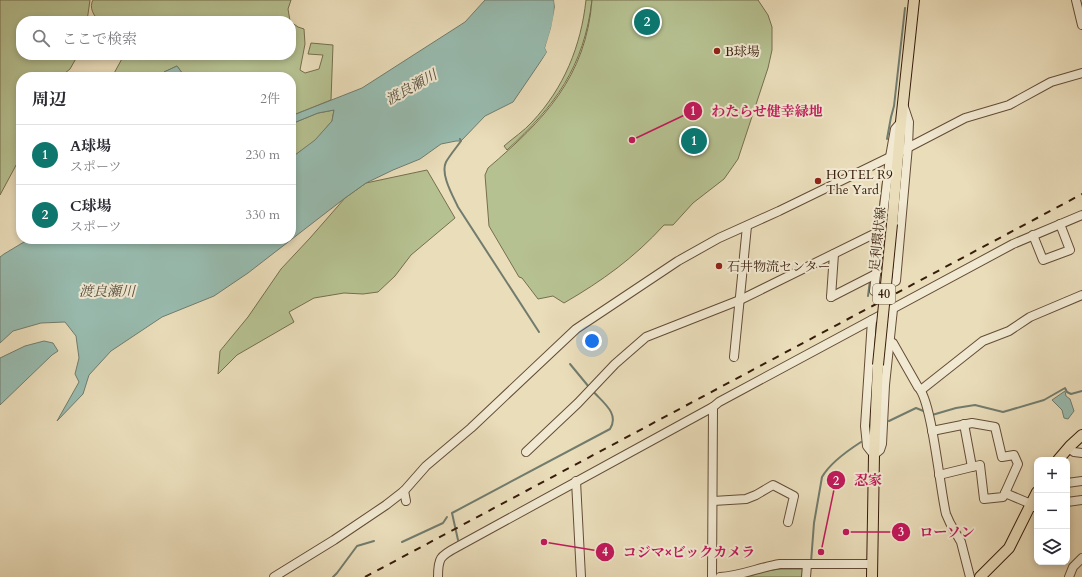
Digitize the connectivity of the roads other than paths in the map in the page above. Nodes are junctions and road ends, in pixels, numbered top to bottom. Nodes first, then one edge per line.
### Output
1 (914, 0) edge
2 (1076, 0) edge
3 (1082, 25) edge
4 (1082, 73) edge
5 (903, 106) junction
6 (908, 146) junction
7 (894, 154) junction
8 (1082, 215) edge
9 (1060, 224) junction
10 (747, 226) junction
11 (882, 230) junction
12 (1034, 235) junction
13 (834, 254) junction
14 (876, 274) junction
15 (1082, 295) edge
16 (740, 300) junction
17 (893, 309) junction
18 (872, 320) junction
19 (889, 341) junction
20 (734, 356) dead end
21 (921, 390) junction
22 (713, 407) junction
23 (964, 424) junction
24 (932, 431) junction
25 (1082, 435) edge
26 (1068, 448) junction
27 (526, 452) dead end
28 (1082, 453) edge
29 (874, 455) junction
30 (1060, 457) edge
31 (972, 467) junction
32 (939, 474) junction
33 (576, 481) junction
34 (1082, 481) edge
35 (1070, 483) edge
36 (404, 491) junction
37 (1005, 493) junction
38 (1082, 500) edge
39 (406, 501) dead end
40 (713, 501) junction
41 (1070, 502) edge
42 (1034, 505) edge
43 (788, 522) dead end
44 (1082, 558) edge
45 (872, 564) junction
46 (807, 565) junction
47 (274, 577) edge
48 (438, 577) edge
49 (582, 577) edge
50 (712, 577) edge
51 (720, 577) edge
52 (806, 577) edge
53 (872, 577) edge
54 (970, 577) edge
55 (980, 577) edge
56 (1069, 577) edge

1 - 5 main road, 足利環状線 / 40
2 - 3 street
4 - 6 street
5 - 6 street
5 - 7 main road, 足利環状線 / 40
6 - 7 street
6 - 14 street
7 - 10 street
7 - 11 street
7 - 29 main road, 足利環状線 / 40, bridge
8 - 9 street
9 - 12 street
9 - 12 street
10 - 16 street
10 - 36 street
11 - 13 street
11 - 14 street
12 - 17 street
13 - 14 street
13 - 16 street
15 - 21 street
16 - 20 street
16 - 27 street
17 - 18 street
17 - 19 street
18 - 22 street
18 - 29 street
19 - 21 street
19 - 29 street
21 - 24 street
22 - 33 street
22 - 40 street
23 - 24 street
23 - 31 street
23 - 37 street
24 - 32 street
25 - 26 main road
26 - 28 street
26 - 30 main road
29 - 45 main road, 足利環状線 / 40
31 - 32 street
31 - 37 street
32 - 54 street
33 - 48 street
33 - 49 street
34 - 35 street
36 - 39 street
36 - 47 street
37 - 42 street
38 - 41 street
40 - 43 street
40 - 50 street
42 - 55 main road
44 - 56 street
45 - 46 street
45 - 53 main road, 足利環状線 / 40
46 - 51 street
46 - 52 street

